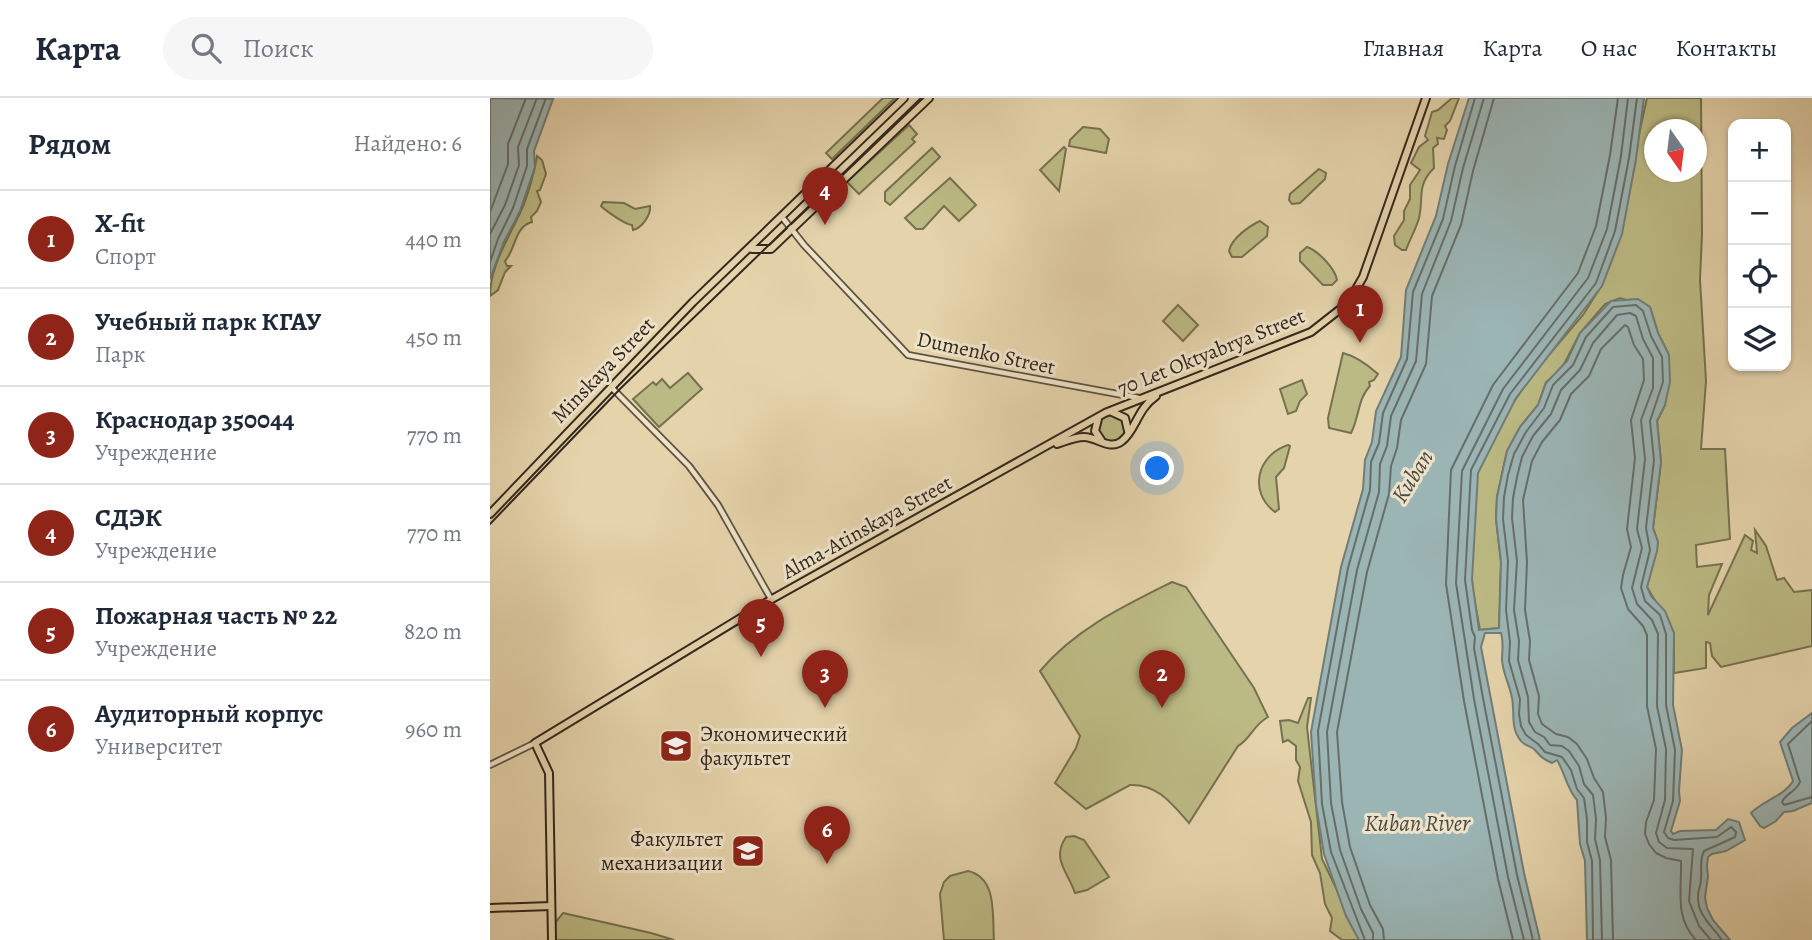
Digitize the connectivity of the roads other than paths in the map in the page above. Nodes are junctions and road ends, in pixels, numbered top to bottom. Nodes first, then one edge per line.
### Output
1 (904, 98) edge
2 (929, 98) edge
3 (1426, 98) edge
4 (782, 217) junction
5 (791, 229) junction
6 (766, 233) junction
7 (761, 248) junction
8 (745, 253) junction
9 (610, 386) junction
10 (1116, 394) junction
11 (1144, 399) junction
12 (1114, 410) junction
13 (1101, 416) junction
14 (1127, 434) junction
15 (1105, 443) junction
16 (1044, 449) junction
17 (490, 514) edge
18 (772, 599) junction
19 (535, 743) junction
20 (490, 765) edge
21 (551, 906) junction
22 (490, 908) edge
23 (552, 940) edge

1 - 4 main road, Minskaya Street
2 - 5 main road
3 - 11 main road, 70 Let Oktyabrya Street
4 - 5 street, Dumenko Street
4 - 6 main road, Minskaya Street
5 - 7 main road
5 - 10 street, Dumenko Street
6 - 7 main road
6 - 8 main road, Minskaya Street
7 - 8 main road
8 - 9 main road, Minskaya Street
9 - 17 main road, Minskaya Street
9 - 18 street
10 - 11 street, Dumenko Street
10 - 12 street
11 - 12 main road, 70 Let Oktyabrya Street
11 - 14 main road
12 - 13 main road, Alma-Atinskaya Street
12 - 14 main road
13 - 15 main road
13 - 16 main road, Alma-Atinskaya Street
14 - 15 main road, Alma-Atinskaya Street
15 - 16 main road, Alma-Atinskaya Street
16 - 18 main road, Alma-Atinskaya Street
18 - 19 main road, Alma-Atinskaya Street
19 - 20 street, Alma-Atinskaya Street
19 - 21 main road
21 - 22 main road
21 - 23 main road

